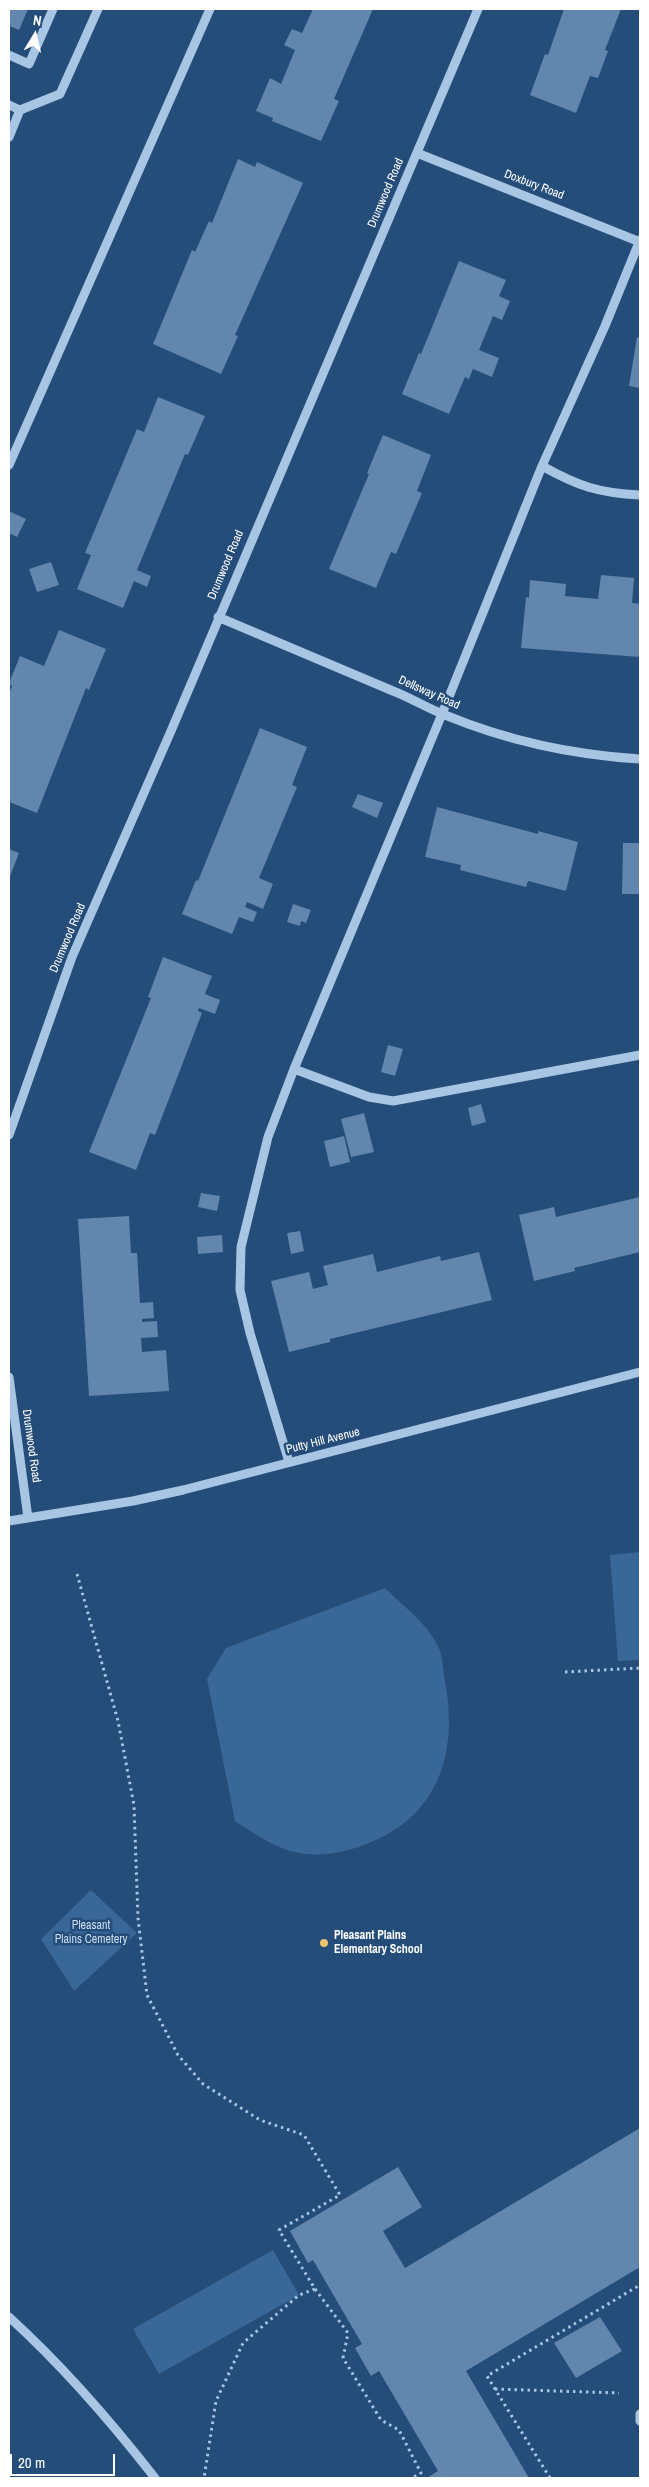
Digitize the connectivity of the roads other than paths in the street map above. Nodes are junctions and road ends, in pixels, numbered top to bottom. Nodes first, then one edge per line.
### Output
1 (54, 9) edge
2 (98, 9) edge
3 (210, 9) edge
4 (478, 9) edge
5 (9, 56) edge
6 (9, 105) edge
7 (20, 110) junction
8 (9, 137) edge
9 (417, 153) junction
10 (640, 241) edge
11 (9, 465) edge
12 (542, 466) junction
13 (640, 495) edge
14 (218, 617) junction
15 (442, 714) junction
16 (640, 759) edge
17 (640, 1055) edge
18 (294, 1069) junction
19 (9, 1135) edge
20 (640, 1372) edge
21 (9, 1377) edge
22 (289, 1462) junction
23 (28, 1518) junction
24 (9, 1521) edge
25 (9, 2317) edge
26 (640, 2414) edge
27 (640, 2420) edge
28 (155, 2478) edge

1 - 5 street
2 - 7 street
3 - 11 street
4 - 9 street, Drumwood Road
6 - 7 street
7 - 8 street
9 - 10 street, Doxbury Road
9 - 14 street, Drumwood Road
10 - 12 street
12 - 13 street
12 - 15 street
14 - 15 street, Dellsway Road
14 - 19 street, Drumwood Road
15 - 16 street, Dellsway Road
15 - 18 street
17 - 18 street
18 - 22 street
20 - 22 street, Putty Hill Avenue
21 - 23 street, Drumwood Road
22 - 23 street, Putty Hill Avenue
23 - 24 street, Putty Hill Avenue
25 - 28 street
26 - 27 street

